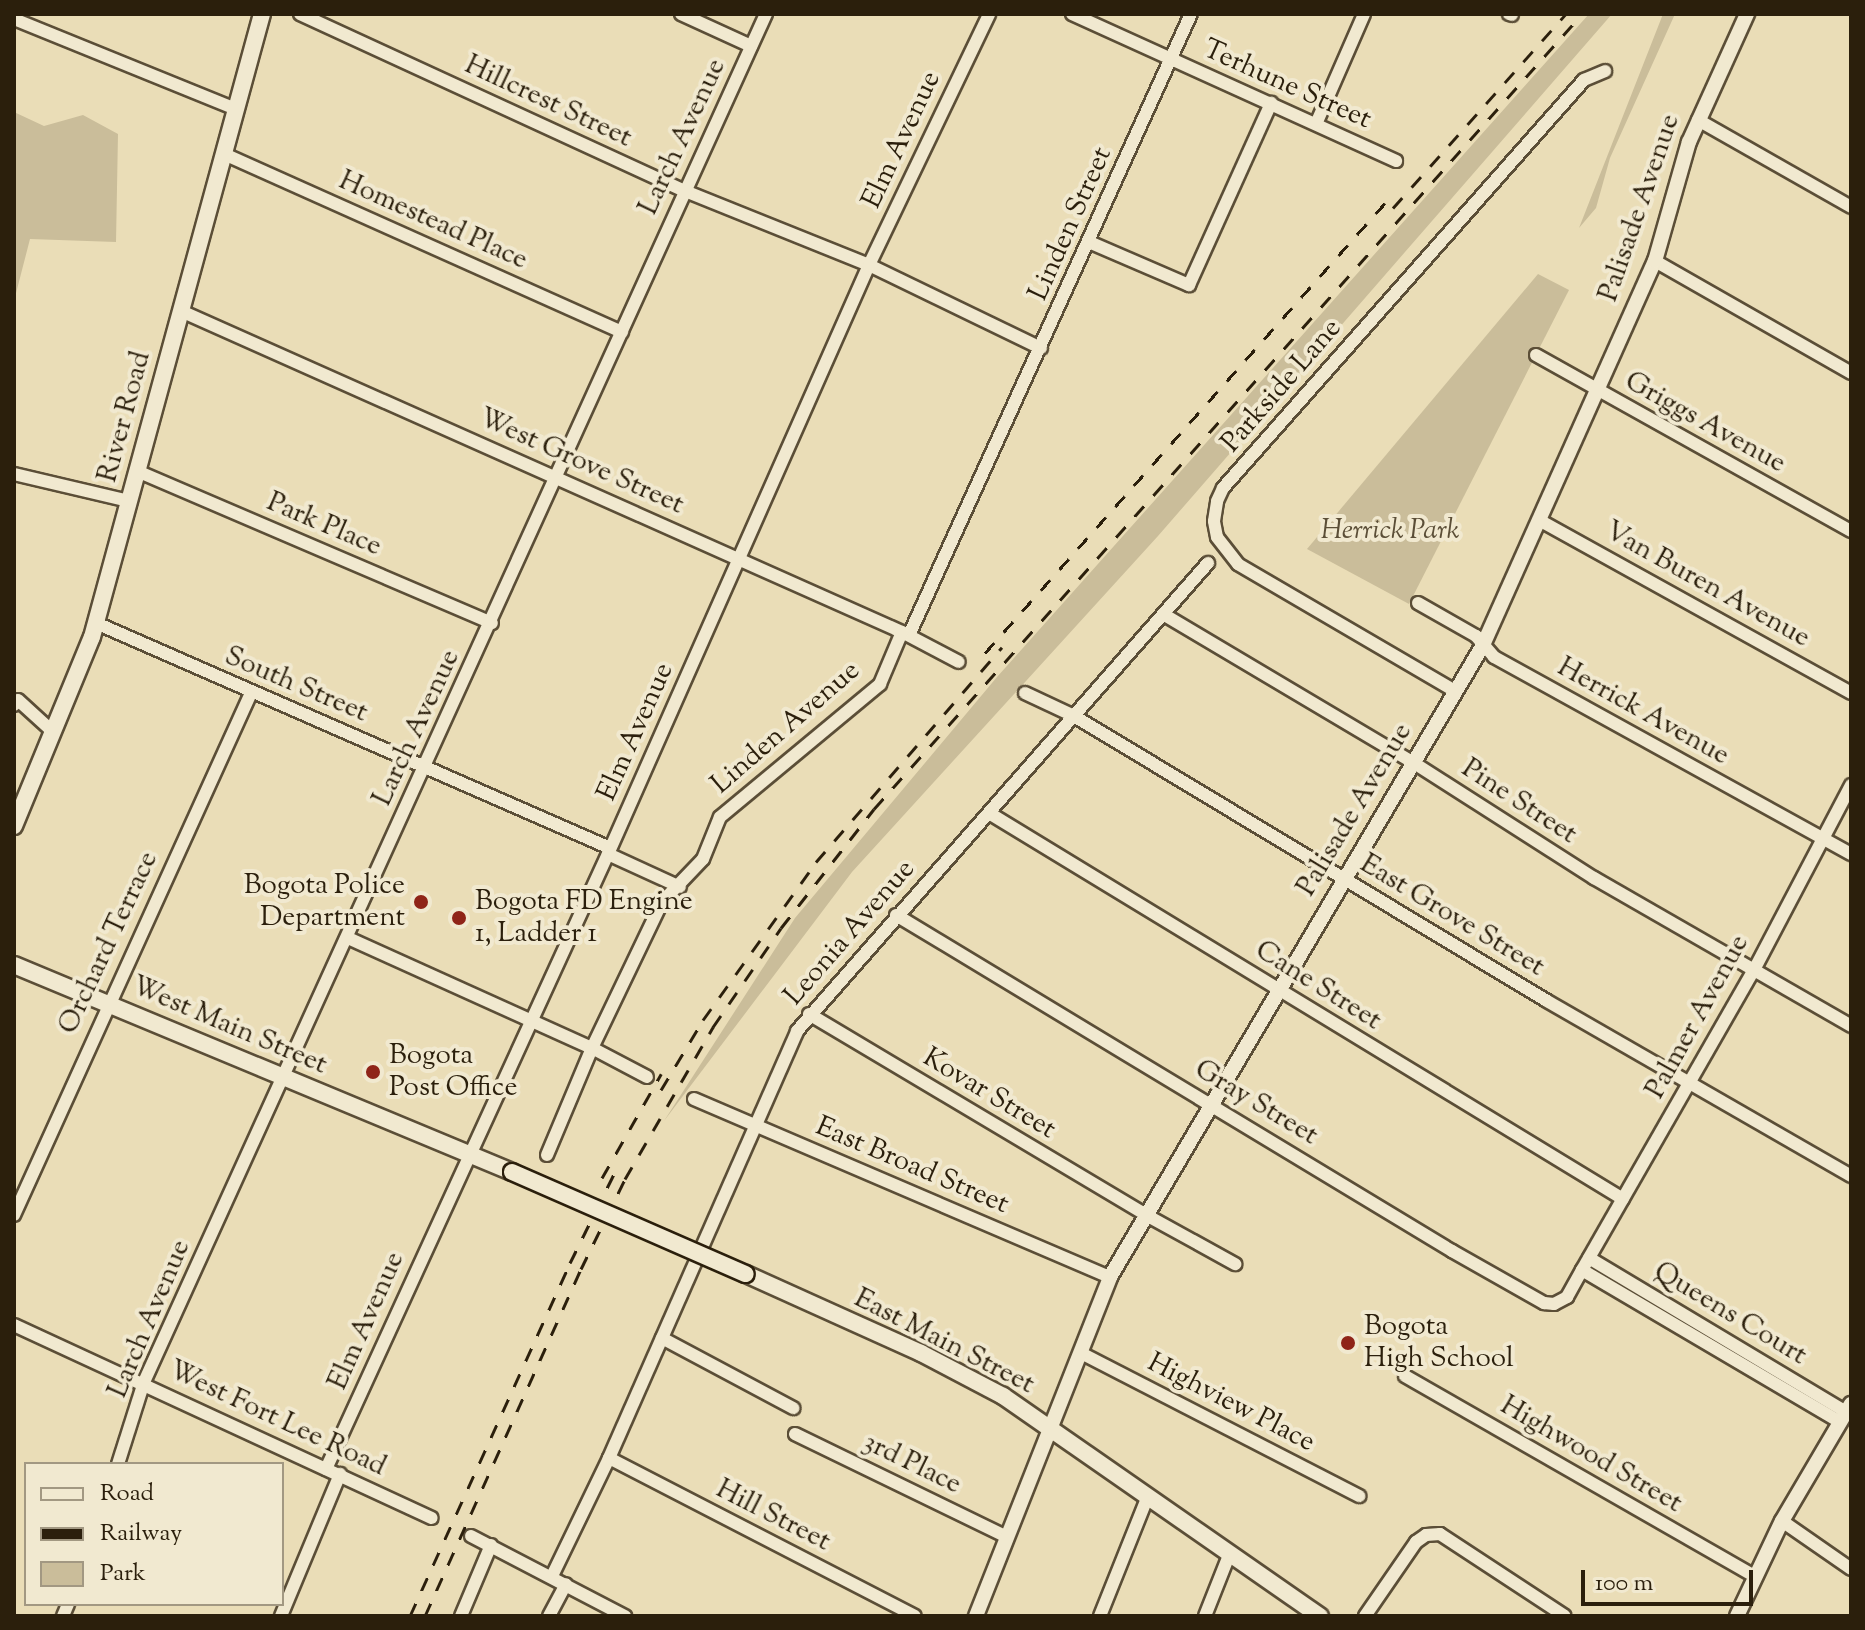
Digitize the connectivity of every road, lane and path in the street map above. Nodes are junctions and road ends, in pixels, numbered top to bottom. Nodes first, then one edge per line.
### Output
1 (262, 14) edge
2 (300, 14) edge
3 (681, 14) edge
4 (766, 14) edge
5 (989, 14) edge
6 (1072, 14) edge
7 (1191, 14) edge
8 (1364, 14) edge
9 (1747, 14) edge
10 (14, 19) edge
11 (751, 46) junction
12 (1171, 59) junction
13 (1605, 71) dead end
14 (1271, 103) junction
15 (236, 109) junction
16 (1698, 120) junction
17 (1316, 124) junction
18 (224, 154) junction
19 (1396, 161) dead end
20 (685, 191) junction
21 (1851, 207) edge
22 (1089, 242) junction
23 (1655, 261) junction
24 (869, 265) junction
25 (181, 311) junction
26 (622, 332) junction
27 (1041, 348) junction
28 (1536, 355) dead end
29 (1851, 373) edge
30 (1597, 390) junction
31 (994, 454) joint
32 (137, 471) junction
33 (14, 474) edge
34 (557, 478) junction
35 (129, 501) junction
36 (1539, 520) junction
37 (1851, 531) edge
38 (740, 559) junction
39 (1208, 563) dead end
40 (1418, 603) dead end
41 (1163, 614) junction
42 (96, 623) junction
43 (492, 623) junction
44 (905, 634) junction
45 (1483, 645) junction
46 (959, 662) dead end
47 (1455, 691) junction
48 (251, 693) junction
49 (1025, 693) dead end
50 (1851, 693) edge
51 (14, 705) edge
52 (1074, 716) junction
53 (53, 732) junction
54 (1414, 763) junction
55 (425, 766) junction
56 (1851, 785) edge
57 (989, 813) junction
58 (14, 826) edge
59 (1823, 838) junction
60 (609, 851) junction
61 (1851, 854) edge
62 (1345, 878) junction
63 (680, 887) junction
64 (896, 915) junction
65 (348, 938) junction
66 (14, 965) edge
67 (1754, 970) junction
68 (1278, 988) junction
69 (107, 1003) junction
70 (809, 1014) junction
71 (530, 1021) junction
72 (1851, 1026) edge
73 (592, 1048) junction
74 (284, 1077) junction
75 (647, 1077) dead end
76 (1689, 1083) junction
77 (694, 1099) dead end
78 (1211, 1103) junction
79 (754, 1124) junction
80 (469, 1154) junction
81 (547, 1155) dead end
82 (512, 1172) joint
83 (1851, 1176) edge
84 (1623, 1199) junction
85 (14, 1215) edge
86 (1146, 1215) junction
87 (1235, 1264) dead end
88 (1586, 1264) junction
89 (1110, 1277) junction
90 (14, 1325) edge
91 (662, 1338) junction
92 (1081, 1353) junction
93 (1405, 1376) dead end
94 (144, 1382) junction
95 (793, 1408) dead end
96 (1846, 1412) edge
97 (1052, 1429) junction
98 (795, 1434) dead end
99 (609, 1458) junction
100 (119, 1462) edge
101 (326, 1469) junction
102 (340, 1474) junction
103 (1148, 1496) junction
104 (1359, 1496) dead end
105 (432, 1518) dead end
106 (1782, 1521) junction
107 (471, 1536) dead end
108 (1007, 1537) junction
109 (491, 1545) junction
110 (1230, 1553) junction
111 (1851, 1569) edge
112 (552, 1576) junction
113 (1754, 1576) junction
114 (566, 1584) junction
115 (281, 1616) edge
116 (461, 1616) edge
117 (549, 1616) edge
118 (625, 1616) edge
119 (915, 1616) edge
120 (976, 1616) edge
121 (1100, 1616) edge
122 (1205, 1616) edge
123 (1320, 1616) edge
124 (1365, 1616) edge
125 (1565, 1616) edge
126 (1737, 1616) edge

1 - 15 main road, River Road
2 - 20 street, Hillcrest Street
3 - 11 street
4 - 11 street, Larch Avenue
5 - 24 street, Elm Avenue
6 - 12 street, Terhune Street
7 - 12 street, Linden Street
8 - 17 street
9 - 16 street, Palisade Avenue
10 - 15 street
11 - 20 street, Larch Avenue
12 - 14 street, Terhune Street
12 - 22 street, Linden Street
13 - 47 street, Parkside Lane
14 - 17 street, Terhune Street
14 - 22 street
15 - 18 main road, River Road
16 - 21 street
16 - 23 street, Palisade Avenue
17 - 19 street, Terhune Street
18 - 25 main road, River Road
18 - 26 street, Homestead Place
20 - 24 street, Hillcrest Street
20 - 26 street, Larch Avenue
22 - 27 street, Linden Street
23 - 29 street
23 - 30 street, Palisade Avenue
24 - 27 street, Hillcrest Street
24 - 38 street, Elm Avenue
25 - 32 main road, River Road
25 - 34 street, West Grove Street
26 - 34 street, Larch Avenue
27 - 31 street, Linden Street
28 - 30 street, Griggs Avenue
30 - 36 street, Palisade Avenue
30 - 37 street, Griggs Avenue
31 - 44 street, Linden Avenue
32 - 35 main road, River Road
32 - 43 street, Park Place
33 - 35 street
34 - 38 street, West Grove Street
34 - 43 street, Larch Avenue
35 - 42 main road, River Road
36 - 45 street, Palisade Avenue
36 - 50 street, Van Buren Avenue
38 - 44 street, West Grove Street
38 - 60 street, Elm Avenue
39 - 41 street, Leonia Avenue
40 - 45 street, Herrick Avenue
41 - 52 street, Leonia Avenue
41 - 54 street, Pine Street
42 - 48 street, South Street
42 - 53 main road, River Road
43 - 55 street, Larch Avenue
44 - 46 street, West Grove Street
44 - 63 street, Linden Avenue
45 - 47 street, Palisade Avenue
45 - 59 street, Herrick Avenue
47 - 54 street, Palisade Avenue
48 - 55 street, South Street
48 - 69 street, Orchard Terrace
49 - 52 street, East Grove Street
51 - 53 street
52 - 57 street, Leonia Avenue
52 - 62 street, East Grove Street
53 - 58 main road, River Road
54 - 62 street, Palisade Avenue
54 - 67 street, Pine Street
55 - 60 street, South Street
55 - 65 street, Larch Avenue
56 - 59 street, Palmer Avenue
57 - 64 street, Leonia Avenue
57 - 68 street, Cane Street
59 - 61 street, Herrick Avenue
59 - 67 street, Palmer Avenue
60 - 63 street, South Street
60 - 71 street, Elm Avenue
62 - 68 street, Palisade Avenue
62 - 76 street, East Grove Street
63 - 73 street, Linden Avenue
64 - 70 street, Leonia Avenue
64 - 78 street, Gray Street
65 - 71 street
65 - 74 street, Larch Avenue
66 - 69 main road, West Main Street
67 - 72 street, Pine Street
67 - 76 street, Palmer Avenue
68 - 78 street, Palisade Avenue
68 - 84 street, Cane Street
69 - 74 main road, West Main Street
69 - 85 street, Orchard Terrace
70 - 79 street, Leonia Avenue
70 - 86 street, Kovar Street
71 - 73 street
71 - 80 street, Elm Avenue
73 - 75 street
73 - 81 street, Linden Avenue
74 - 80 main road, West Main Street
74 - 94 street, Larch Avenue
76 - 83 street, East Grove Street
76 - 84 street, Palmer Avenue
77 - 79 street, East Broad Street
78 - 86 street, Palisade Avenue
78 - 88 street, Gray Street
79 - 89 street, East Broad Street
79 - 91 street, Leonia Avenue
80 - 82 main road, West Main Street
80 - 101 street, Elm Avenue
82 - 97 main road, East Main Street, bridge
84 - 88 street, Palmer Avenue
86 - 87 street, Kovar Street
86 - 89 street, Palisade Avenue
88 - 96 street, Queens Court
89 - 92 street, Palisade Avenue
90 - 94 street, West Fort Lee Road
91 - 95 street
91 - 99 street, Leonia Avenue
92 - 97 street, Palisade Avenue
92 - 104 street, Highview Place
93 - 113 street, Highwood Street
94 - 100 street, Larch Avenue
94 - 101 street, West Fort Lee Road
96 - 106 street
97 - 103 main road, East Main Street
97 - 108 street, Palisade Avenue
98 - 108 street, 3rd Place
99 - 112 street, Leonia Avenue
99 - 119 street, Hill Street
101 - 102 street, West Fort Lee Road
102 - 105 street, West Fort Lee Road
102 - 115 street
103 - 110 main road, East Main Street
103 - 121 street
106 - 111 street
106 - 113 street
107 - 109 street
108 - 120 street, Palisade Avenue
109 - 112 street
109 - 116 street
110 - 122 street
110 - 123 main road, East Main Street
112 - 114 street
113 - 126 street
114 - 117 street
114 - 118 street
124 - 125 street

